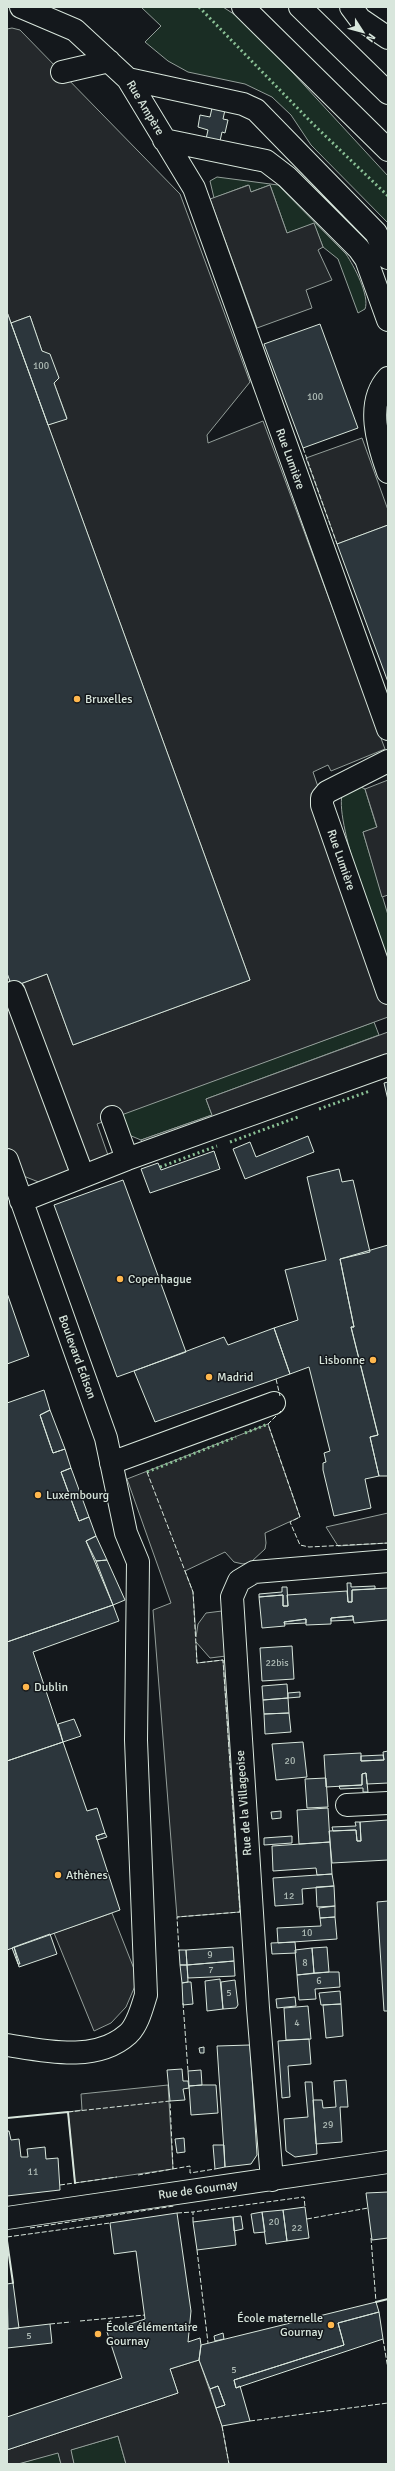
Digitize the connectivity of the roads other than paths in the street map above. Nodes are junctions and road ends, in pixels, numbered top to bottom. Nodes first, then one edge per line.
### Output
1 (12, 7) edge
2 (21, 7) edge
3 (70, 7) edge
4 (243, 7) edge
5 (300, 7) edge
6 (351, 7) edge
7 (7, 9) edge
8 (75, 30) junction
9 (388, 38) edge
10 (109, 61) junction
11 (62, 72) dead end
12 (128, 79) junction
13 (388, 93) edge
14 (164, 140) junction
15 (388, 150) edge
16 (194, 188) joint
17 (388, 258) edge
18 (388, 320) edge
19 (388, 378) edge
20 (388, 411) edge
21 (388, 471) edge
22 (388, 729) edge
23 (388, 761) edge
24 (14, 992) dead end
25 (388, 993) edge
26 (388, 1066) edge
27 (112, 1117) dead end
28 (127, 1159) junction
29 (7, 1160) edge
30 (83, 1176) junction
31 (21, 1201) junction
32 (274, 1403) dead end
33 (111, 1463) junction
34 (388, 1561) edge
35 (388, 1802) edge
36 (347, 1805) dead end
37 (7, 2045) edge
38 (388, 2162) edge
39 (272, 2180) junction
40 (7, 2218) edge

1 - 7 street
2 - 8 street, Rue Ampère
3 - 8 street
4 - 15 street
5 - 13 street
6 - 9 street
8 - 10 street, Rue Ampère
10 - 11 street
10 - 12 street, Rue Ampère
12 - 14 street, Rue Ampère
12 - 17 street
14 - 16 street, Rue Ampère
14 - 18 street
16 - 22 street, Rue Lumière
19 - 21 street
20 - 21 street
23 - 25 street, Rue Lumière
24 - 30 street
26 - 28 street
27 - 28 street
28 - 30 street
29 - 31 street, Boulevard Edison
30 - 31 street
31 - 33 street, Boulevard Edison
32 - 33 street
33 - 37 street, Boulevard Edison
34 - 39 street, Rue de la Villageoise
35 - 36 street
38 - 39 street, Rue de Gournay
39 - 40 street, Rue de Gournay

